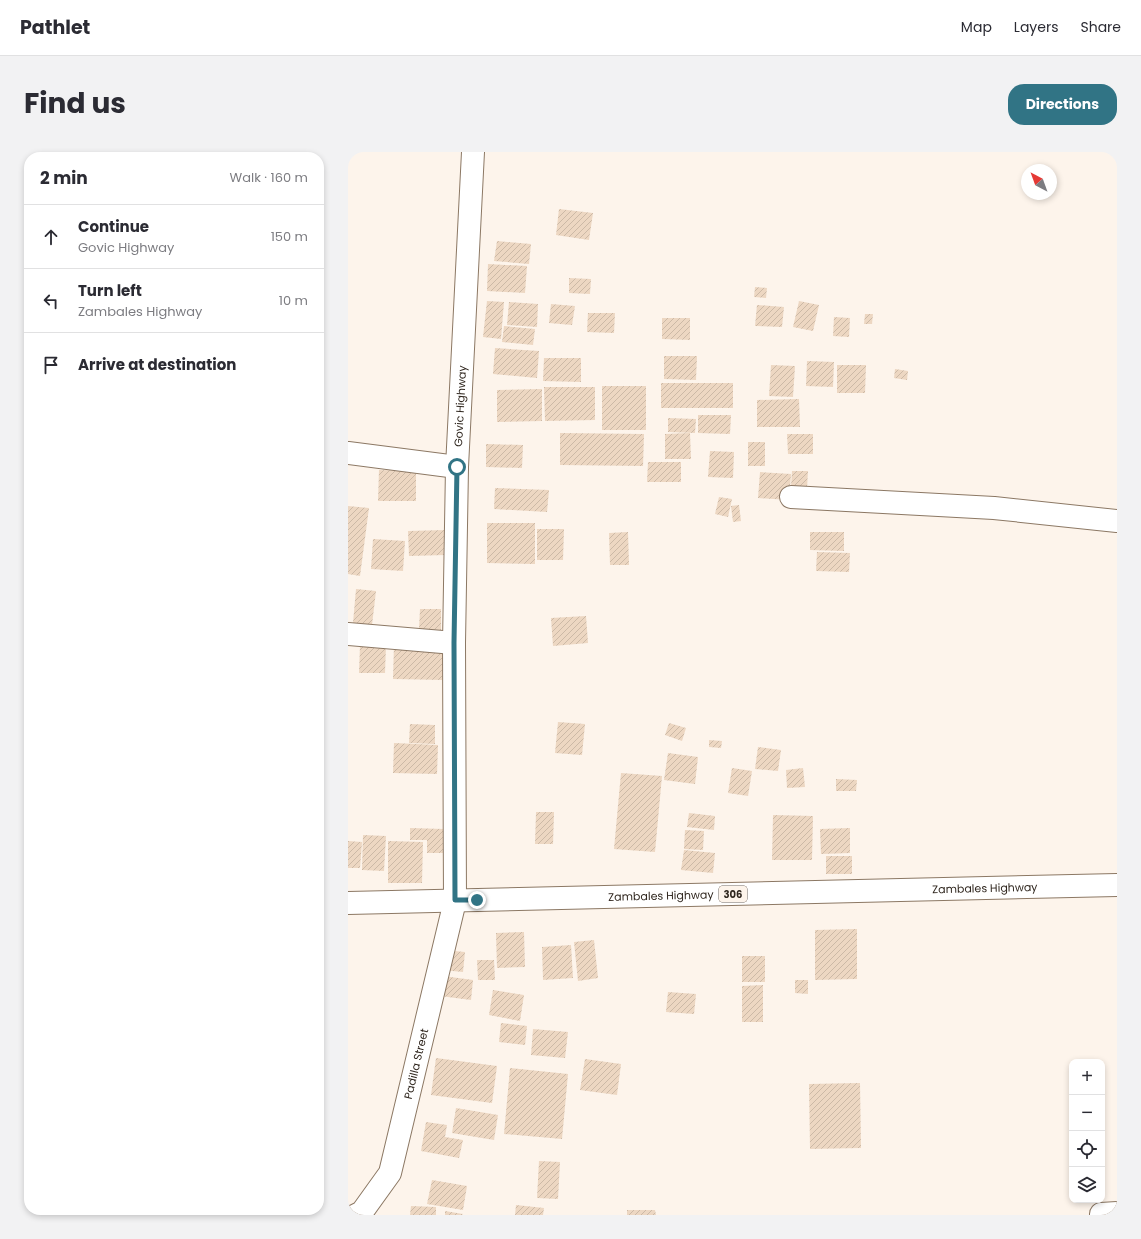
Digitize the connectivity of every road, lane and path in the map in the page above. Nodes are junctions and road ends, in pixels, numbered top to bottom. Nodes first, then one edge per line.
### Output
1 (473, 152) edge
2 (348, 453) edge
3 (457, 467) junction
4 (791, 497) dead end
5 (1117, 521) edge
6 (348, 634) edge
7 (454, 643) junction
8 (1117, 886) edge
9 (455, 900) junction
10 (348, 903) edge
11 (374, 1207) edge
12 (356, 1215) edge

1 - 3 main road, Govic Highway
2 - 3 main road
3 - 7 main road, Govic Highway
4 - 5 main road
6 - 7 main road
7 - 9 main road, Govic Highway
8 - 9 main road, Zambales Highway / 306
9 - 10 main road, Zambales Highway / 306
9 - 11 main road, Padilla Street
11 - 12 main road, Padilla Street

